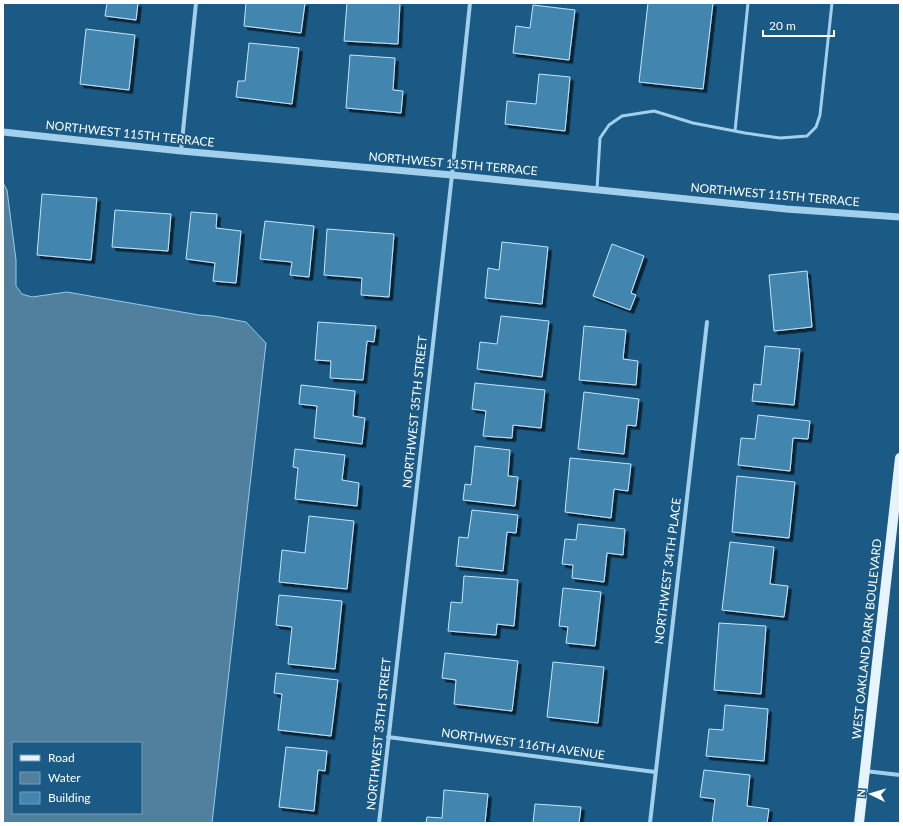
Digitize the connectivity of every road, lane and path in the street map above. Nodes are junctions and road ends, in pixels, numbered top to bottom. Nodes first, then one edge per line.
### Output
1 (196, 3) edge
2 (470, 3) edge
3 (748, 3) edge
4 (832, 3) edge
5 (735, 131) junction
6 (3, 132) edge
7 (181, 150) junction
8 (452, 175) junction
9 (597, 189) junction
10 (900, 217) edge
11 (706, 322) dead end
12 (900, 458) edge
13 (388, 737) junction
14 (865, 771) junction
15 (655, 772) junction
16 (900, 775) edge
17 (379, 823) edge
18 (650, 823) edge
19 (859, 823) edge

1 - 7 street
2 - 8 street, NORTHWEST 35TH STREET
3 - 5 lane
4 - 5 lane
5 - 9 lane
6 - 7 street, NORTHWEST 115TH TERRACE
7 - 8 street, NORTHWEST 115TH TERRACE
8 - 9 street, NORTHWEST 115TH TERRACE
8 - 13 street, NORTHWEST 35TH STREET
9 - 10 street, NORTHWEST 115TH TERRACE
11 - 15 street, NORTHWEST 34TH PLACE
12 - 14 main road, WEST OAKLAND PARK BOULEVARD
13 - 15 street, NORTHWEST 116TH AVENUE
13 - 17 street, NORTHWEST 35TH STREET
14 - 16 street
14 - 19 main road, WEST OAKLAND PARK BOULEVARD
15 - 18 street, NORTHWEST 34TH PLACE

